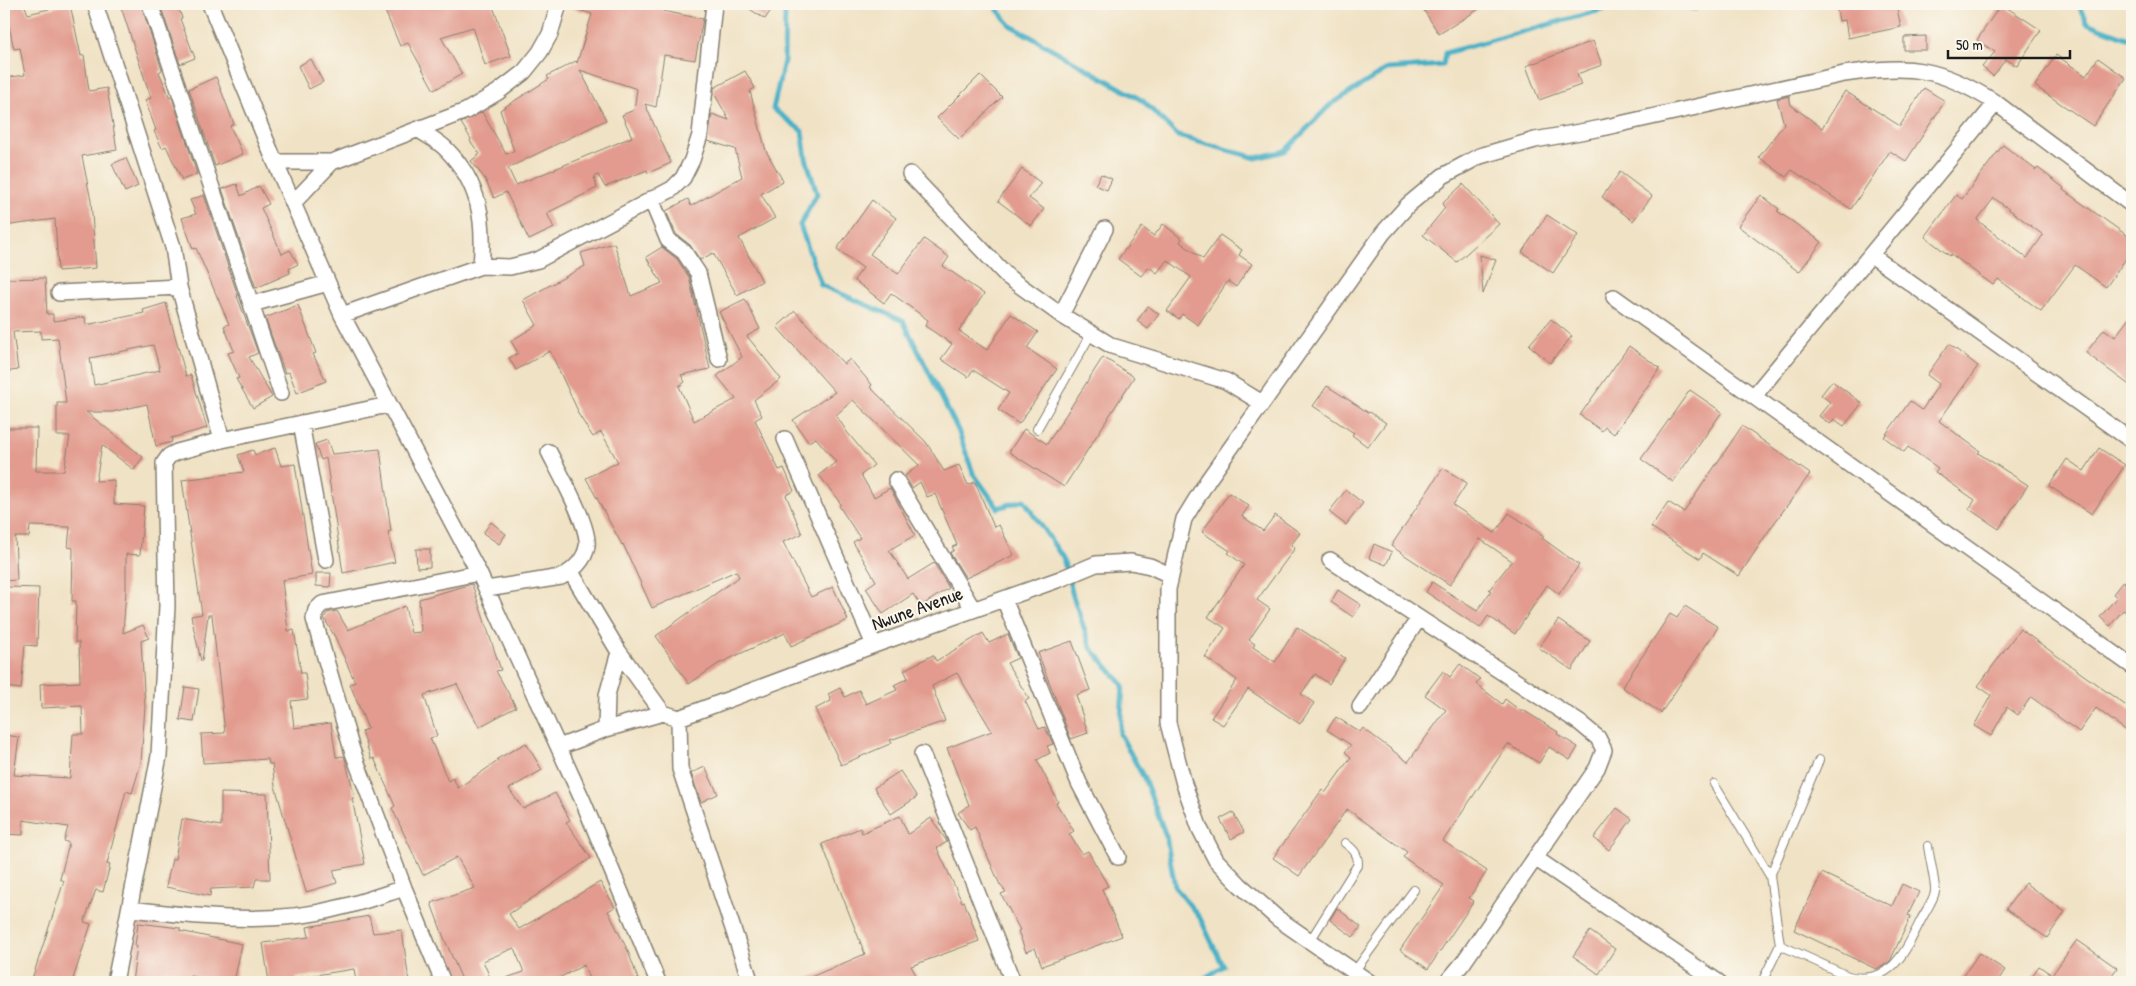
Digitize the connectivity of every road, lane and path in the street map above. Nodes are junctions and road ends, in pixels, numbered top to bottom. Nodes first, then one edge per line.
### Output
1 (96, 4) edge
2 (150, 4) edge
3 (210, 4) edge
4 (559, 4) edge
5 (714, 4) edge
6 (1996, 103) junction
7 (419, 130) junction
8 (275, 162) junction
9 (332, 162) junction
10 (910, 174) dead end
11 (651, 199) junction
12 (293, 203) junction
13 (2132, 205) edge
14 (1105, 228) dead end
15 (1870, 255) junction
16 (482, 266) junction
17 (328, 283) junction
18 (178, 287) junction
19 (59, 293) dead end
20 (1614, 297) dead end
21 (252, 304) junction
22 (342, 315) junction
23 (1061, 315) junction
24 (1091, 334) junction
25 (719, 359) dead end
26 (280, 393) dead end
27 (1754, 396) junction
28 (1262, 403) junction
29 (388, 405) junction
30 (301, 423) junction
31 (1037, 429) dead end
32 (785, 438) dead end
33 (222, 440) junction
34 (2132, 440) edge
35 (549, 452) dead end
36 (896, 480) dead end
37 (326, 560) dead end
38 (1330, 560) dead end
39 (571, 572) junction
40 (479, 573) junction
41 (1170, 575) junction
42 (486, 589) junction
43 (1004, 599) junction
44 (973, 610) junction
45 (1419, 618) junction
46 (874, 644) junction
47 (619, 652) junction
48 (2132, 666) edge
49 (1360, 707) dead end
50 (662, 713) junction
51 (679, 718) junction
52 (606, 729) junction
53 (559, 747) junction
54 (922, 754) dead end
55 (1819, 760) dead end
56 (1714, 784) dead end
57 (1345, 843) dead end
58 (1928, 846) dead end
59 (1118, 857) dead end
60 (1535, 858) junction
61 (1770, 876) junction
62 (404, 888) junction
63 (1414, 890) dead end
64 (130, 909) junction
65 (1310, 941) junction
66 (1780, 945) junction
67 (1354, 972) junction
68 (115, 982) edge
69 (443, 982) edge
70 (658, 982) edge
71 (748, 982) edge
72 (1013, 982) edge
73 (1369, 982) edge
74 (1447, 982) edge
75 (1718, 982) edge
76 (1762, 982) edge

1 - 18 street
2 - 21 street
3 - 8 street
4 - 7 street
5 - 11 street
6 - 13 street
6 - 15 street
6 - 28 street
7 - 9 street
7 - 16 street
8 - 9 street
8 - 12 street
9 - 12 street
10 - 23 street
11 - 16 street
11 - 25 street
12 - 17 street
14 - 23 street
15 - 27 street
15 - 34 street
16 - 22 street
17 - 21 street
17 - 22 street
18 - 19 street
18 - 33 street
20 - 27 street
21 - 26 street
22 - 29 street
23 - 24 street
24 - 28 street
24 - 31 lane
27 - 48 street
28 - 41 street
29 - 30 street
29 - 40 street
30 - 33 street
30 - 37 street
32 - 46 street
33 - 64 street
35 - 39 street
36 - 44 street
38 - 45 street
39 - 42 street
39 - 47 street
40 - 42 street
40 - 62 street
41 - 43 street, Nwune Avenue
41 - 65 street
42 - 53 street
43 - 44 street, Nwune Avenue
43 - 59 street
44 - 46 street, Nwune Avenue
45 - 49 street
45 - 60 street
46 - 51 street, Nwune Avenue
47 - 50 street
47 - 52 street
50 - 51 street
50 - 52 street
51 - 71 street
52 - 53 street
53 - 70 street
54 - 72 street
55 - 61 lane
56 - 61 lane
57 - 65 lane
58 - 66 lane
60 - 74 street
60 - 75 street
61 - 66 lane
62 - 64 street
62 - 69 street
63 - 67 lane
64 - 68 street
65 - 67 street
66 - 76 lane
67 - 73 street

